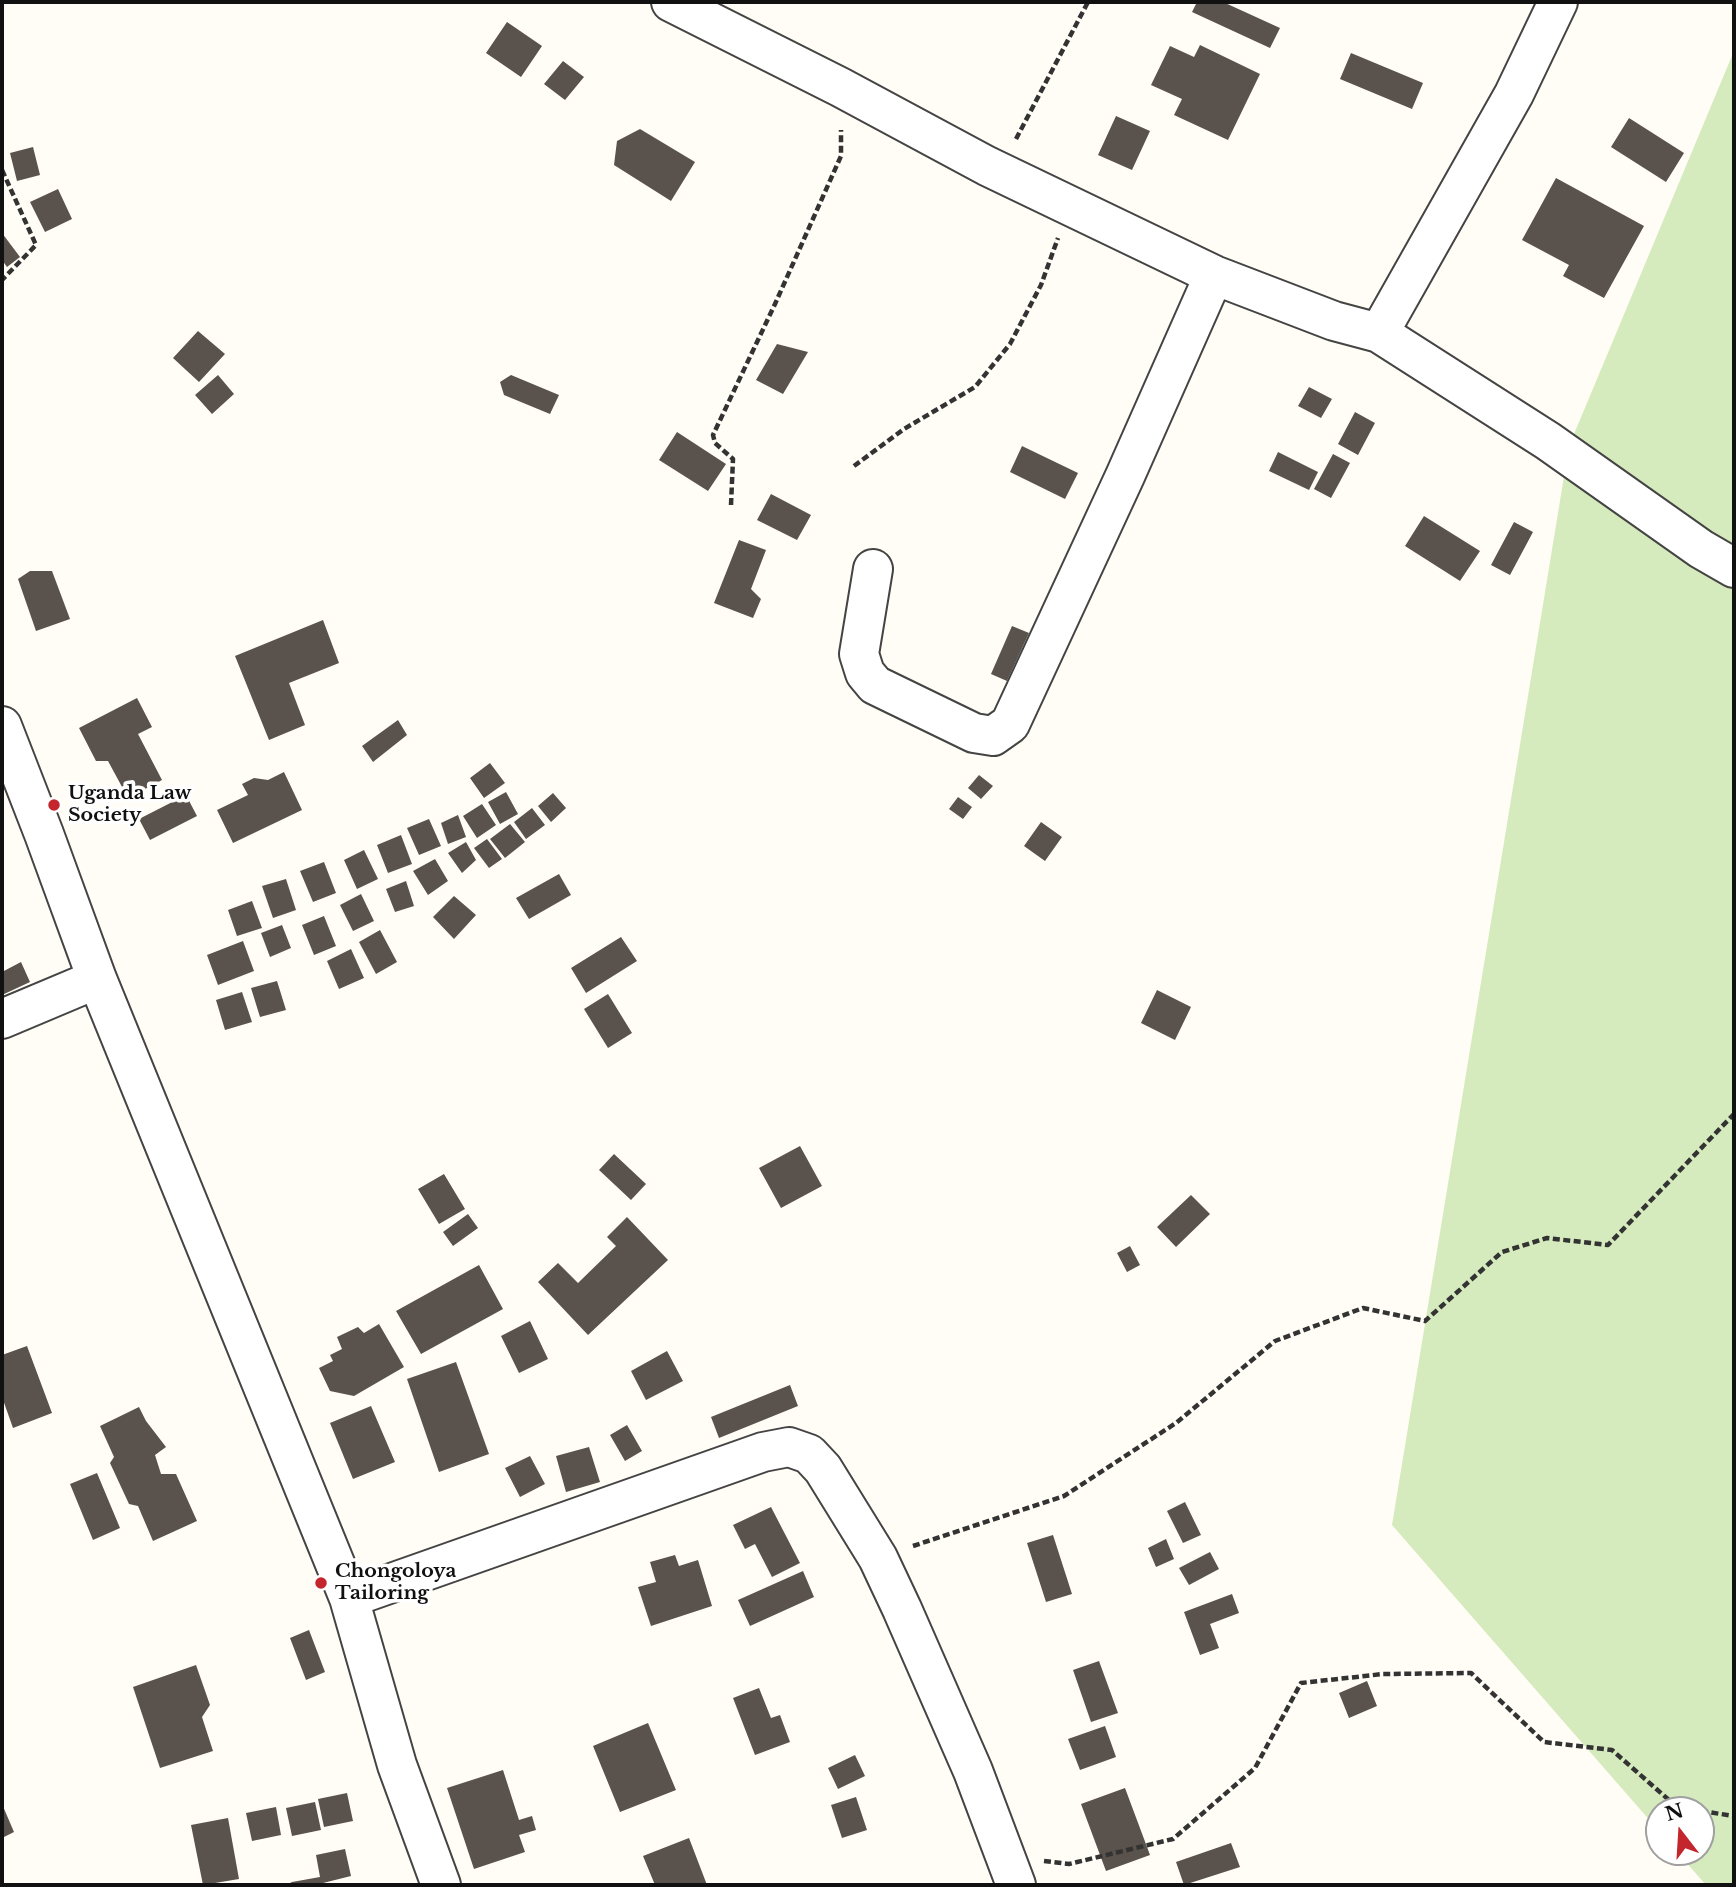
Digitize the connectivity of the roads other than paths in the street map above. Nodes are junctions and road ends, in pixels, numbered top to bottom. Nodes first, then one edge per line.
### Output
1 (671, 2) edge
2 (1558, 2) edge
3 (1214, 275) junction
4 (1379, 333) junction
5 (1734, 568) edge
6 (873, 569) dead end
7 (2, 726) edge
8 (97, 979) junction
9 (2, 1019) edge
10 (349, 1598) junction
11 (1011, 1871) edge
12 (441, 1885) edge

1 - 3 street
2 - 4 street
3 - 4 street
3 - 6 street
4 - 5 street
7 - 8 street
8 - 9 street
8 - 10 street
10 - 11 street
10 - 12 street

